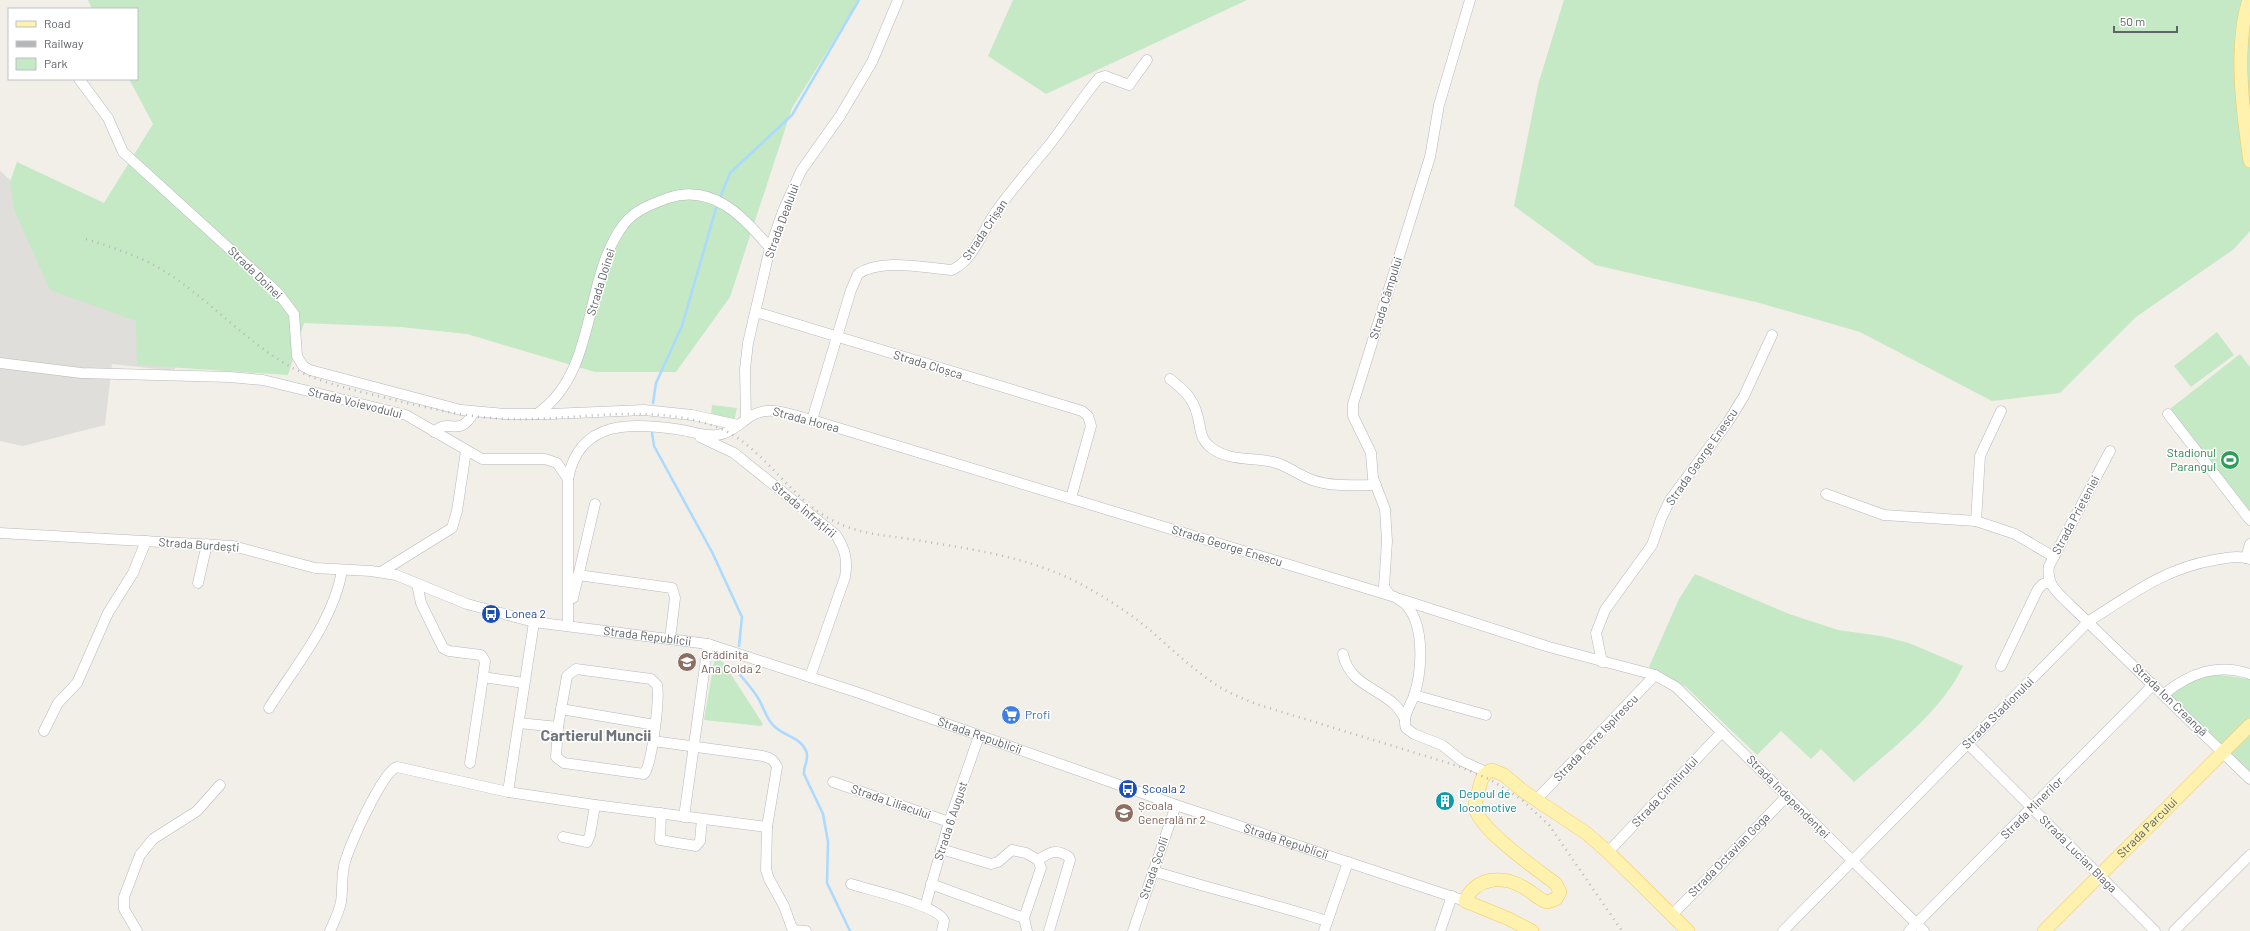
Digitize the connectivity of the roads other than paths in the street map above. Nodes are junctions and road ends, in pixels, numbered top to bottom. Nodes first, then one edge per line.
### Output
1 (898, 0) edge
2 (1470, 0) edge
3 (2246, 3) edge
4 (1146, 60) dead end
5 (80, 80) edge
6 (2250, 161) edge
7 (770, 248) junction
8 (756, 312) junction
9 (1772, 335) dead end
10 (838, 337) junction
11 (0, 363) edge
12 (1170, 379) dead end
13 (474, 412) junction
14 (2001, 412) dead end
15 (537, 414) junction
16 (2168, 414) dead end
17 (812, 420) junction
18 (742, 422) junction
19 (685, 430) junction
20 (434, 432) junction
21 (2110, 450) dead end
22 (466, 451) junction
23 (568, 479) junction
24 (1376, 485) junction
25 (1826, 494) dead end
26 (1072, 498) junction
27 (595, 504) dead end
28 (2250, 520) edge
29 (1976, 521) junction
30 (0, 533) edge
31 (146, 541) junction
32 (207, 544) junction
33 (2250, 544) edge
34 (2054, 557) junction
35 (2248, 558) edge
36 (342, 571) junction
37 (381, 572) junction
38 (578, 575) junction
39 (2049, 582) junction
40 (198, 583) dead end
41 (417, 584) junction
42 (1389, 595) junction
43 (569, 615) junction
44 (2089, 621) junction
45 (534, 622) junction
46 (568, 626) junction
47 (670, 639) junction
48 (708, 644) junction
49 (1343, 654) dead end
50 (1602, 662) junction
51 (2001, 666) dead end
52 (1650, 674) junction
53 (2250, 674) edge
54 (810, 677) junction
55 (483, 678) junction
56 (524, 683) junction
57 (2154, 684) junction
58 (2164, 694) junction
59 (1414, 695) junction
60 (269, 708) dead end
61 (561, 709) junction
62 (1486, 715) dead end
63 (1405, 720) junction
64 (519, 723) junction
65 (2250, 724) edge
66 (654, 725) junction
67 (558, 727) junction
68 (44, 731) dead end
69 (1722, 732) junction
70 (979, 736) junction
71 (653, 741) junction
72 (1967, 743) junction
73 (693, 748) junction
74 (2223, 752) junction
75 (470, 763) dead end
76 (1486, 772) junction
77 (2250, 779) edge
78 (833, 782) dead end
79 (220, 785) dead end
80 (508, 792) junction
81 (1787, 796) junction
82 (1537, 799) junction
83 (595, 805) junction
84 (1176, 806) junction
85 (2032, 808) junction
86 (661, 813) junction
87 (684, 817) junction
88 (702, 819) junction
89 (949, 822) junction
90 (767, 827) junction
91 (563, 837) dead end
92 (941, 849) junction
93 (1608, 852) junction
94 (2250, 855) edge
95 (1038, 860) junction
96 (1852, 860) junction
97 (1348, 862) junction
98 (1153, 871) junction
99 (2099, 876) junction
100 (851, 884) dead end
101 (931, 884) junction
102 (1452, 896) junction
103 (1465, 901) junction
104 (925, 907) junction
105 (1672, 915) junction
106 (1024, 918) junction
107 (1326, 926) edge
108 (1916, 929) edge
109 (793, 930) edge
110 (137, 931) edge
111 (330, 931) edge
112 (806, 931) edge
113 (942, 931) edge
114 (1026, 931) edge
115 (1049, 931) edge
116 (1133, 931) edge
117 (1440, 931) edge
118 (1532, 931) edge
119 (1688, 931) edge
120 (1783, 931) edge
121 (2044, 931) edge
122 (2155, 931) edge
123 (2174, 931) edge

1 - 7 street, Strada Dealului
2 - 24 street, Strada Câmpului
3 - 6 main road
4 - 10 street, Strada Crișan
5 - 13 street, Strada Doinei
7 - 8 street, Strada Dealului
7 - 15 street, Strada Doinei
8 - 10 street, Strada Cloșca
8 - 18 street, Strada Dealului
9 - 50 street, Strada George Enescu
10 - 17 street, Strada Crișan
10 - 26 street, Strada Cloșca
11 - 20 street, Strada Voievodului
12 - 24 street
13 - 15 street, Strada Doinei
13 - 20 street
14 - 29 street
15 - 18 street
16 - 28 street
17 - 18 street, Strada Horea
17 - 26 street, Strada Horea
18 - 19 street, Strada Horea
19 - 23 street, Strada Horea
19 - 54 street, Strada Înfrățirii
20 - 22 street, Strada Voievodului
21 - 34 street, Strada Prieteniei
22 - 23 street, Strada Voievodului
22 - 37 street
23 - 43 street
24 - 42 street, Strada Câmpului
25 - 29 street
26 - 42 street, Strada George Enescu
27 - 38 street
29 - 34 street
30 - 31 street, Strada Burdești
31 - 32 street, Strada Burdești
31 - 68 street
32 - 36 street, Strada Burdești
32 - 40 street
33 - 35 street
34 - 39 street, Strada Prieteniei
35 - 44 street, Strada Stadionului
36 - 37 street, Strada Burdești
36 - 60 street
37 - 41 street, Strada Burdești
38 - 43 street
38 - 47 street
39 - 44 street
39 - 51 street
41 - 45 street, Strada Republicii
41 - 55 street
42 - 50 street, Strada George Enescu
42 - 59 street
43 - 46 street
44 - 57 street, Strada Ion Creangă
44 - 72 street, Strada Stadionului
45 - 46 street, Strada Republicii
45 - 56 street
46 - 47 street, Strada Republicii
47 - 48 street, Strada Republicii
48 - 54 street, Strada Republicii
48 - 73 street
49 - 63 street
50 - 52 street, Strada George Enescu
52 - 69 street, Strada Independenței
52 - 82 street, Strada Petre Ispirescu
53 - 58 street
54 - 70 street, Strada Republicii
55 - 56 street
55 - 75 street
56 - 64 street
57 - 58 street, Strada Ion Creangă
57 - 85 street, Strada Minerilor
58 - 74 street, Strada Ion Creangă
59 - 62 street
59 - 63 street
61 - 66 street
61 - 66 street
61 - 67 street
63 - 76 street
64 - 67 street
64 - 80 street
65 - 74 main road, Strada Parcului
66 - 71 street
67 - 71 street
69 - 81 street, Strada Independenței
69 - 93 street, Strada Cimitirului
70 - 84 street, Strada Republicii
70 - 89 street, Strada 6 August
71 - 73 street
72 - 85 street, Strada Lucian Blaga
72 - 96 street, Strada Stadionului
73 - 87 street
73 - 90 street
74 - 77 street, Strada Ion Creangă
74 - 99 main road, Strada Parcului
76 - 82 main road
76 - 103 main road
78 - 89 street, Strada Liliacului
79 - 110 street
80 - 83 street
80 - 111 street
81 - 96 street, Strada Independenței
81 - 105 street, Strada Octavian Goga
82 - 93 main road
83 - 86 street
83 - 91 street
84 - 97 street, Strada Republicii
84 - 98 street, Strada Școlii
85 - 99 street, Strada Lucian Blaga
85 - 108 street, Strada Minerilor
86 - 87 street
86 - 88 street
87 - 88 street
88 - 90 street
89 - 92 street, Strada 6 August
90 - 109 street
92 - 95 street
92 - 101 street, Strada 6 August
93 - 105 main road
94 - 123 street
95 - 106 street
95 - 115 street
96 - 108 street, Strada Independenței
96 - 120 street, Strada Stadionului
97 - 102 street, Strada Republicii
97 - 107 street
98 - 107 street
98 - 116 street, Strada Școlii
99 - 121 main road, Strada Parcului
99 - 122 street, Strada Lucian Blaga
100 - 104 street
101 - 104 street, Strada 6 August
101 - 106 street
102 - 103 street, Strada Republicii
102 - 117 street
103 - 118 main road, Strada Republicii
104 - 113 street
105 - 119 main road
106 - 114 street
109 - 112 street

